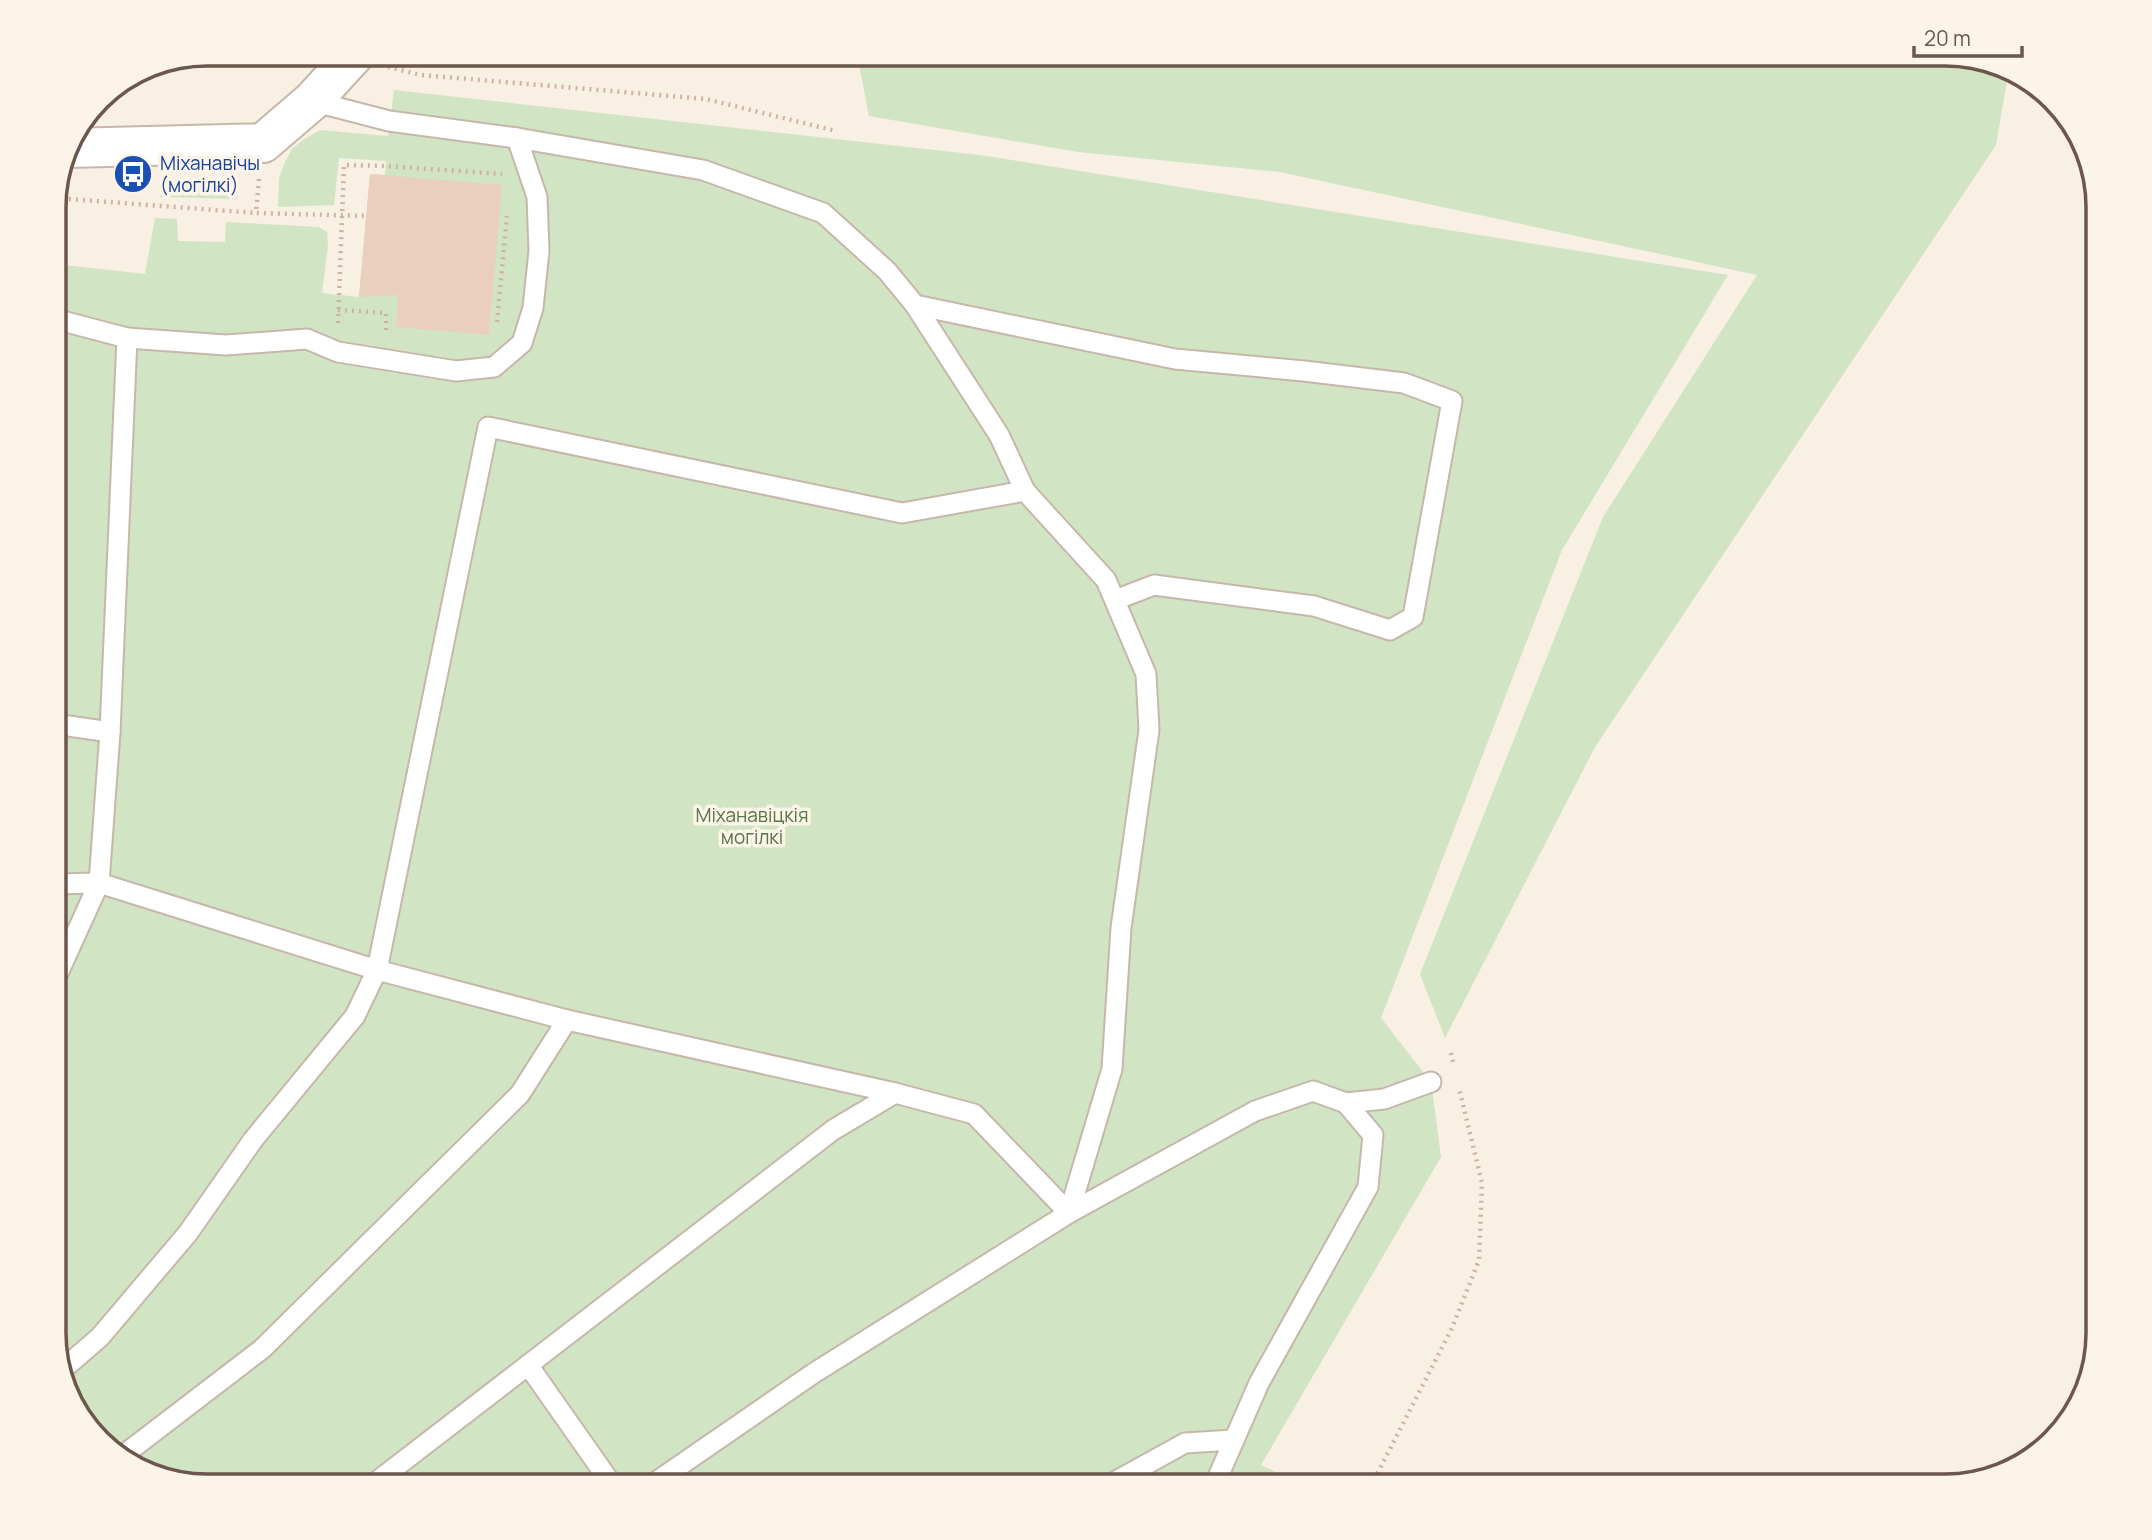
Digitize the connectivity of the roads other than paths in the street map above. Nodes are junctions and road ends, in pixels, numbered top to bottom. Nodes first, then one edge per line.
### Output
1 (345, 66) edge
2 (312, 101) junction
3 (517, 138) junction
4 (80, 148) edge
5 (915, 305) junction
6 (67, 322) edge
7 (127, 338) junction
8 (1025, 491) junction
9 (1115, 600) junction
10 (67, 726) edge
11 (110, 732) junction
12 (99, 883) junction
13 (67, 884) edge
14 (67, 954) edge
15 (377, 970) junction
16 (568, 1020) junction
17 (1431, 1082) dead end
18 (895, 1093) junction
19 (1346, 1103) junction
20 (1069, 1213) junction
21 (70, 1363) edge
22 (528, 1365) junction
23 (1233, 1440) junction
24 (130, 1450) edge
25 (387, 1474) edge
26 (605, 1474) edge
27 (667, 1474) edge
28 (1129, 1474) edge
29 (1219, 1474) edge

1 - 2 street
2 - 3 lane
2 - 4 street
3 - 5 lane
3 - 7 lane
5 - 8 lane
5 - 9 lane
6 - 7 lane
7 - 11 lane
8 - 9 lane
8 - 15 lane
9 - 20 lane
10 - 11 lane
11 - 12 lane
12 - 13 lane
12 - 14 lane
12 - 15 lane
15 - 16 lane
15 - 21 lane
16 - 18 lane
16 - 24 lane
17 - 19 lane
18 - 20 lane
18 - 22 lane
19 - 20 lane
19 - 23 lane
20 - 27 lane
22 - 25 lane
22 - 26 lane
23 - 28 lane
23 - 29 lane

